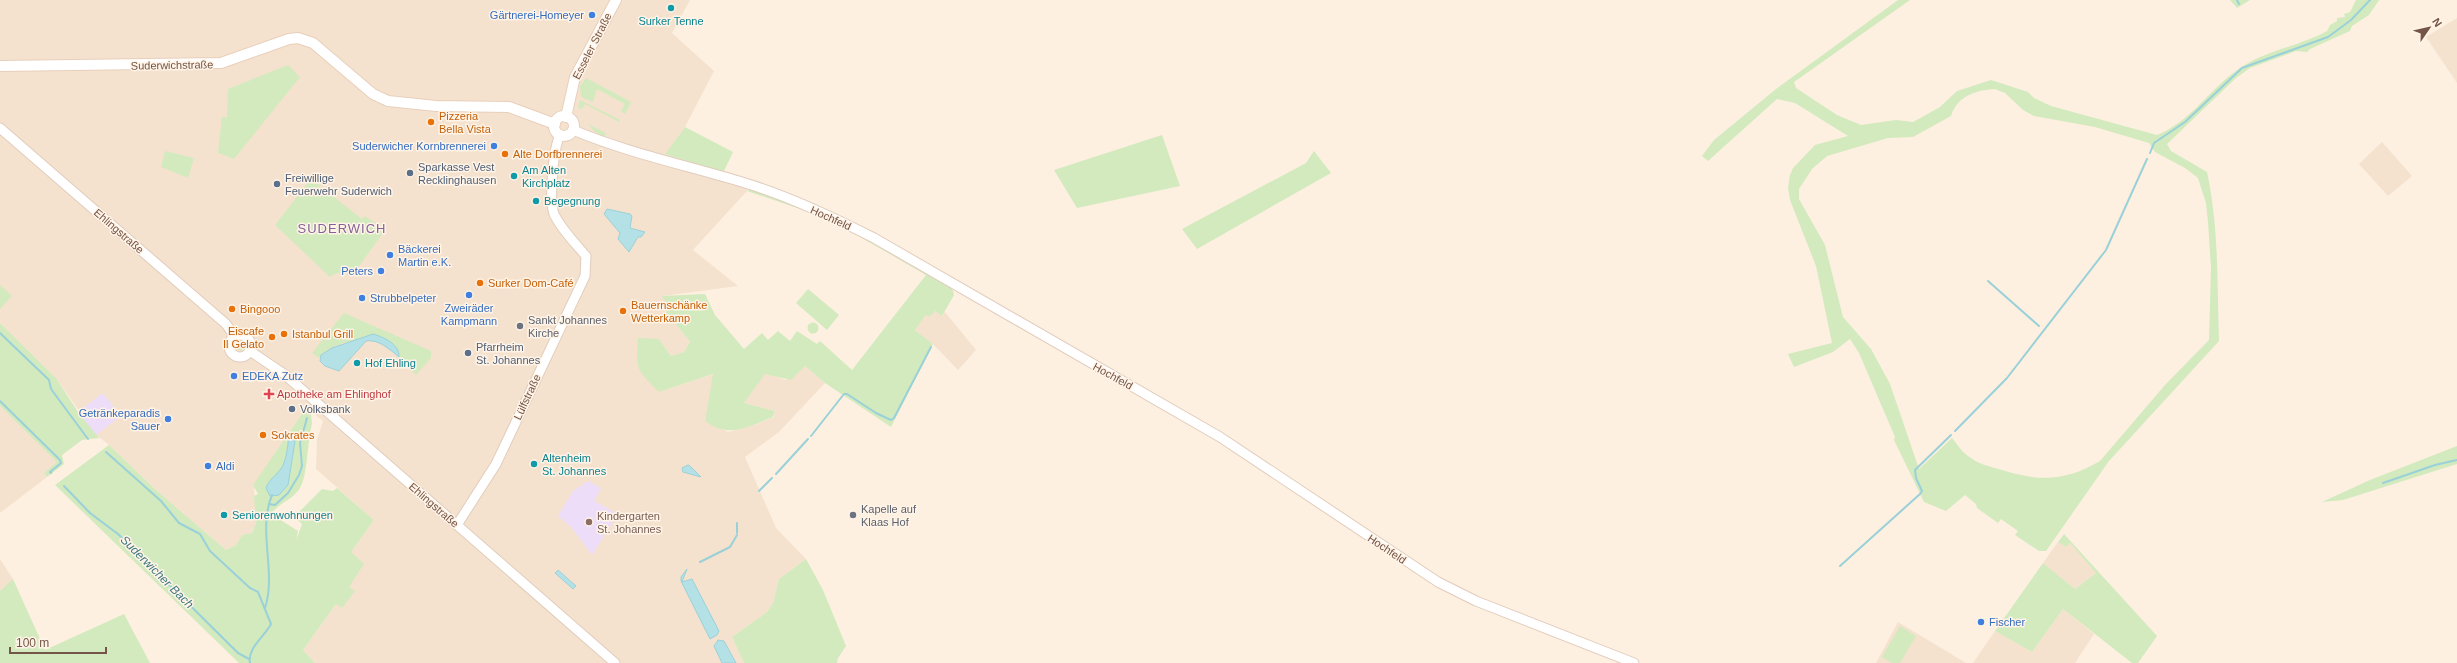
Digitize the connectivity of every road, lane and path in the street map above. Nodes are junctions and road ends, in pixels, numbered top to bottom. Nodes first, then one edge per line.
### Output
1 (616, 0) edge
2 (0, 66) edge
3 (566, 116) junction
4 (555, 124) junction
5 (0, 128) edge
6 (573, 130) junction
7 (560, 135) junction
8 (235, 337) junction
9 (250, 351) junction
10 (456, 525) junction
11 (615, 663) edge
12 (1634, 663) edge

1 - 3 main road, Esseler Straße
2 - 4 main road, Suderwichstraße
3 - 4 main road
3 - 6 main road
4 - 7 main road
5 - 8 street, Ehlingstraße
6 - 7 main road
6 - 12 street, Hochfeld
7 - 10 street, Lülfstraße
8 - 9 street, Ehlingstraße
8 - 9 street
9 - 10 street, Ehlingstraße
10 - 11 street, Ehlingstraße

